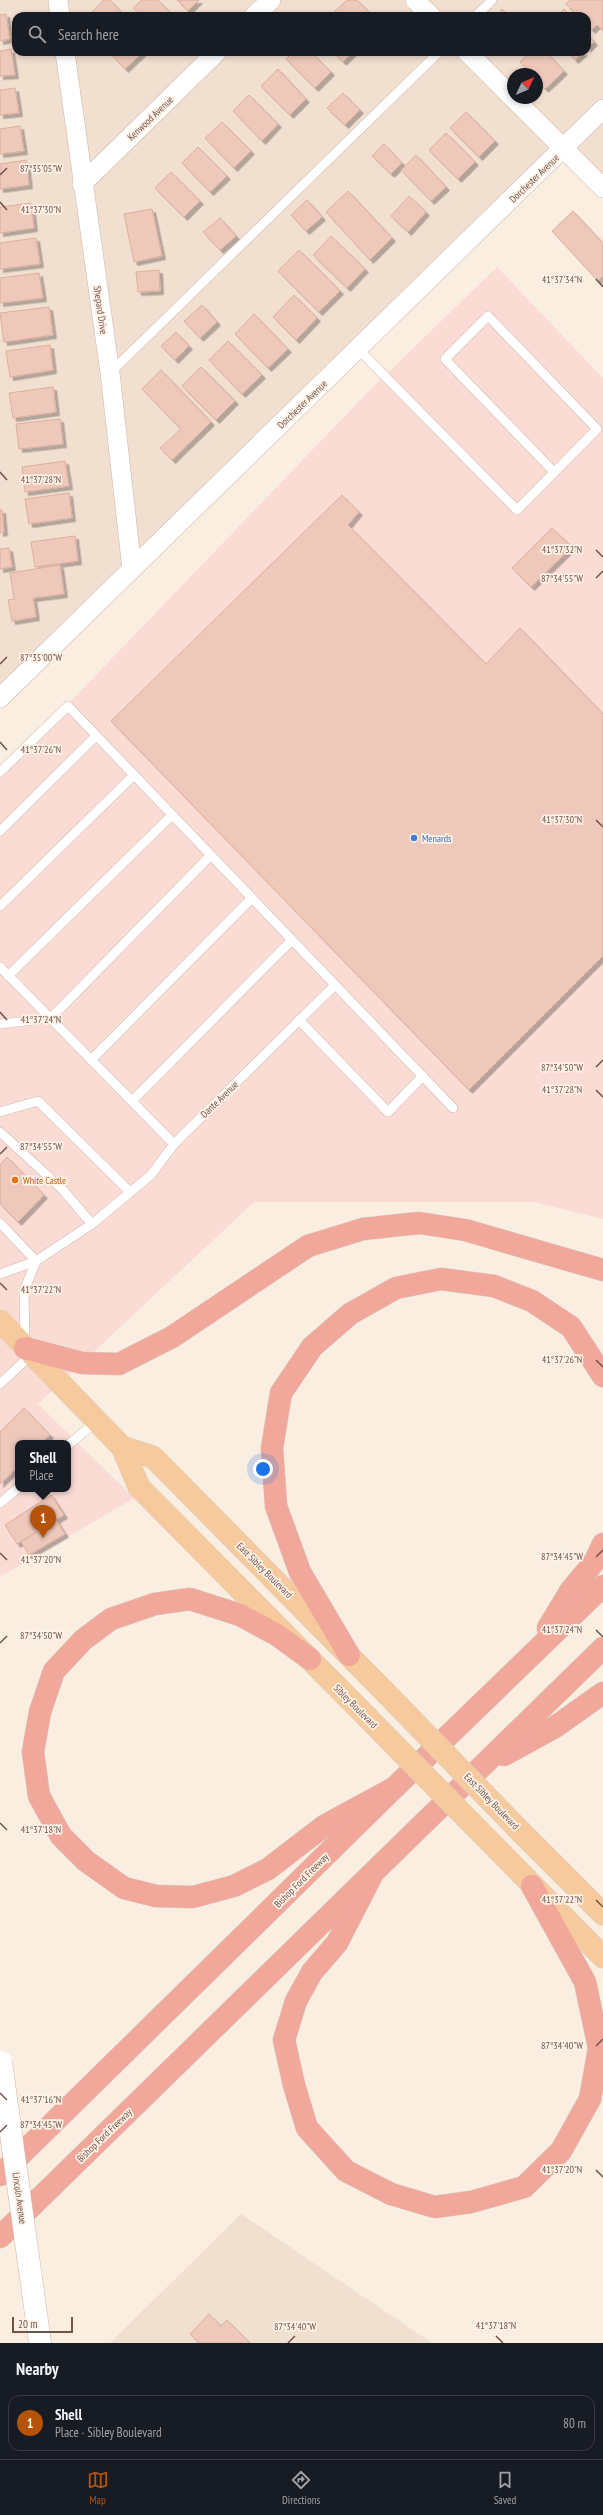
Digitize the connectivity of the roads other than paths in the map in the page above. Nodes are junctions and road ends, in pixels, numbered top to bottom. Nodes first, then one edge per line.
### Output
1 (58, 0) edge
2 (270, 0) edge
3 (415, 0) edge
4 (492, 0) edge
5 (60, 12) edge
6 (258, 12) edge
7 (427, 12) edge
8 (480, 12) edge
9 (66, 56) edge
10 (213, 56) edge
11 (435, 56) edge
12 (471, 56) edge
13 (603, 110) edge
14 (563, 148) junction
15 (82, 184) junction
16 (603, 188) edge
17 (358, 349) junction
18 (110, 373) junction
19 (554, 472) junction
20 (132, 569) junction
21 (0, 697) edge
22 (96, 736) junction
23 (0, 772) edge
24 (134, 775) junction
25 (172, 815) junction
26 (0, 831) edge
27 (211, 856) junction
28 (252, 898) junction
29 (0, 906) edge
30 (292, 940) junction
31 (0, 967) edge
32 (8, 976) junction
33 (335, 985) junction
34 (50, 1018) junction
35 (299, 1020) junction
36 (0, 1024) edge
37 (91, 1060) junction
38 (423, 1076) junction
39 (132, 1101) junction
40 (453, 1108) dead end
41 (0, 1112) edge
42 (0, 1132) edge
43 (174, 1144) junction
44 (130, 1192) junction
45 (0, 1223) edge
46 (92, 1224) junction
47 (36, 1262) junction
48 (603, 1270) edge
49 (0, 1274) edge
50 (14, 1339) edge
51 (603, 1376) edge
52 (0, 1384) edge
53 (97, 1421) junction
54 (71, 1443) edge
55 (122, 1446) junction
56 (15, 1490) edge
57 (0, 1503) edge
58 (603, 1544) edge
59 (603, 1586) edge
60 (603, 1648) edge
61 (349, 1655) junction
62 (529, 1658) junction
63 (310, 1659) junction
64 (603, 1693) edge
65 (482, 1767) junction
66 (394, 1788) junction
67 (372, 1875) junction
68 (532, 1886) junction
69 (603, 1914) edge
70 (603, 1957) edge
71 (1, 2058) edge
72 (0, 2175) edge
73 (0, 2237) edge
74 (40, 2343) edge

1 - 5 street
2 - 6 street
3 - 7 street
4 - 8 lane
9 - 15 street, Shepard Drive
10 - 15 street, Kenwood Avenue
11 - 18 lane
12 - 14 street
13 - 14 street, Dorchester Avenue
14 - 16 street
14 - 17 street, Dorchester Avenue
15 - 18 street, Shepard Drive
17 - 19 lane
17 - 20 street, Dorchester Avenue
18 - 20 street, Shepard Drive
19 - 19 lane
20 - 21 street, Dorchester Avenue
22 - 23 lane
22 - 24 lane
22 - 26 lane
24 - 25 lane
24 - 29 lane
25 - 27 lane
25 - 32 lane
27 - 28 lane
27 - 34 lane
28 - 30 lane
28 - 37 lane
30 - 33 lane
30 - 39 lane
31 - 32 lane
32 - 34 lane
33 - 35 lane, Dante Avenue
33 - 38 lane
34 - 36 lane
34 - 37 lane
35 - 38 lane
35 - 43 lane, Dante Avenue
37 - 39 lane
38 - 40 lane
39 - 43 lane
41 - 44 lane
42 - 46 lane
43 - 44 lane, Dante Avenue
44 - 46 lane, Dante Avenue
45 - 47 lane
46 - 47 lane, Dante Avenue
47 - 49 lane, Dante Avenue
47 - 50 lane
48 - 50 highway
50 - 52 lane
50 - 53 main road, East Sibley Boulevard
51 - 61 highway
53 - 54 lane
53 - 55 main road, East Sibley Boulevard
55 - 61 main road, East Sibley Boulevard
55 - 63 main road, Sibley Boulevard
56 - 57 lane
58 - 62 highway
59 - 62 highway, Bishop Ford Freeway
60 - 65 highway, Bishop Ford Freeway
61 - 69 main road, East Sibley Boulevard, bridge
62 - 66 highway, Bishop Ford Freeway
63 - 66 highway
63 - 68 main road, Sibley Boulevard, bridge
64 - 65 highway
65 - 67 highway, Bishop Ford Freeway
66 - 72 highway, Bishop Ford Freeway
67 - 68 highway
67 - 73 highway, Bishop Ford Freeway
68 - 70 main road, Sibley Boulevard
71 - 74 street, Lincoln Avenue, bridge

